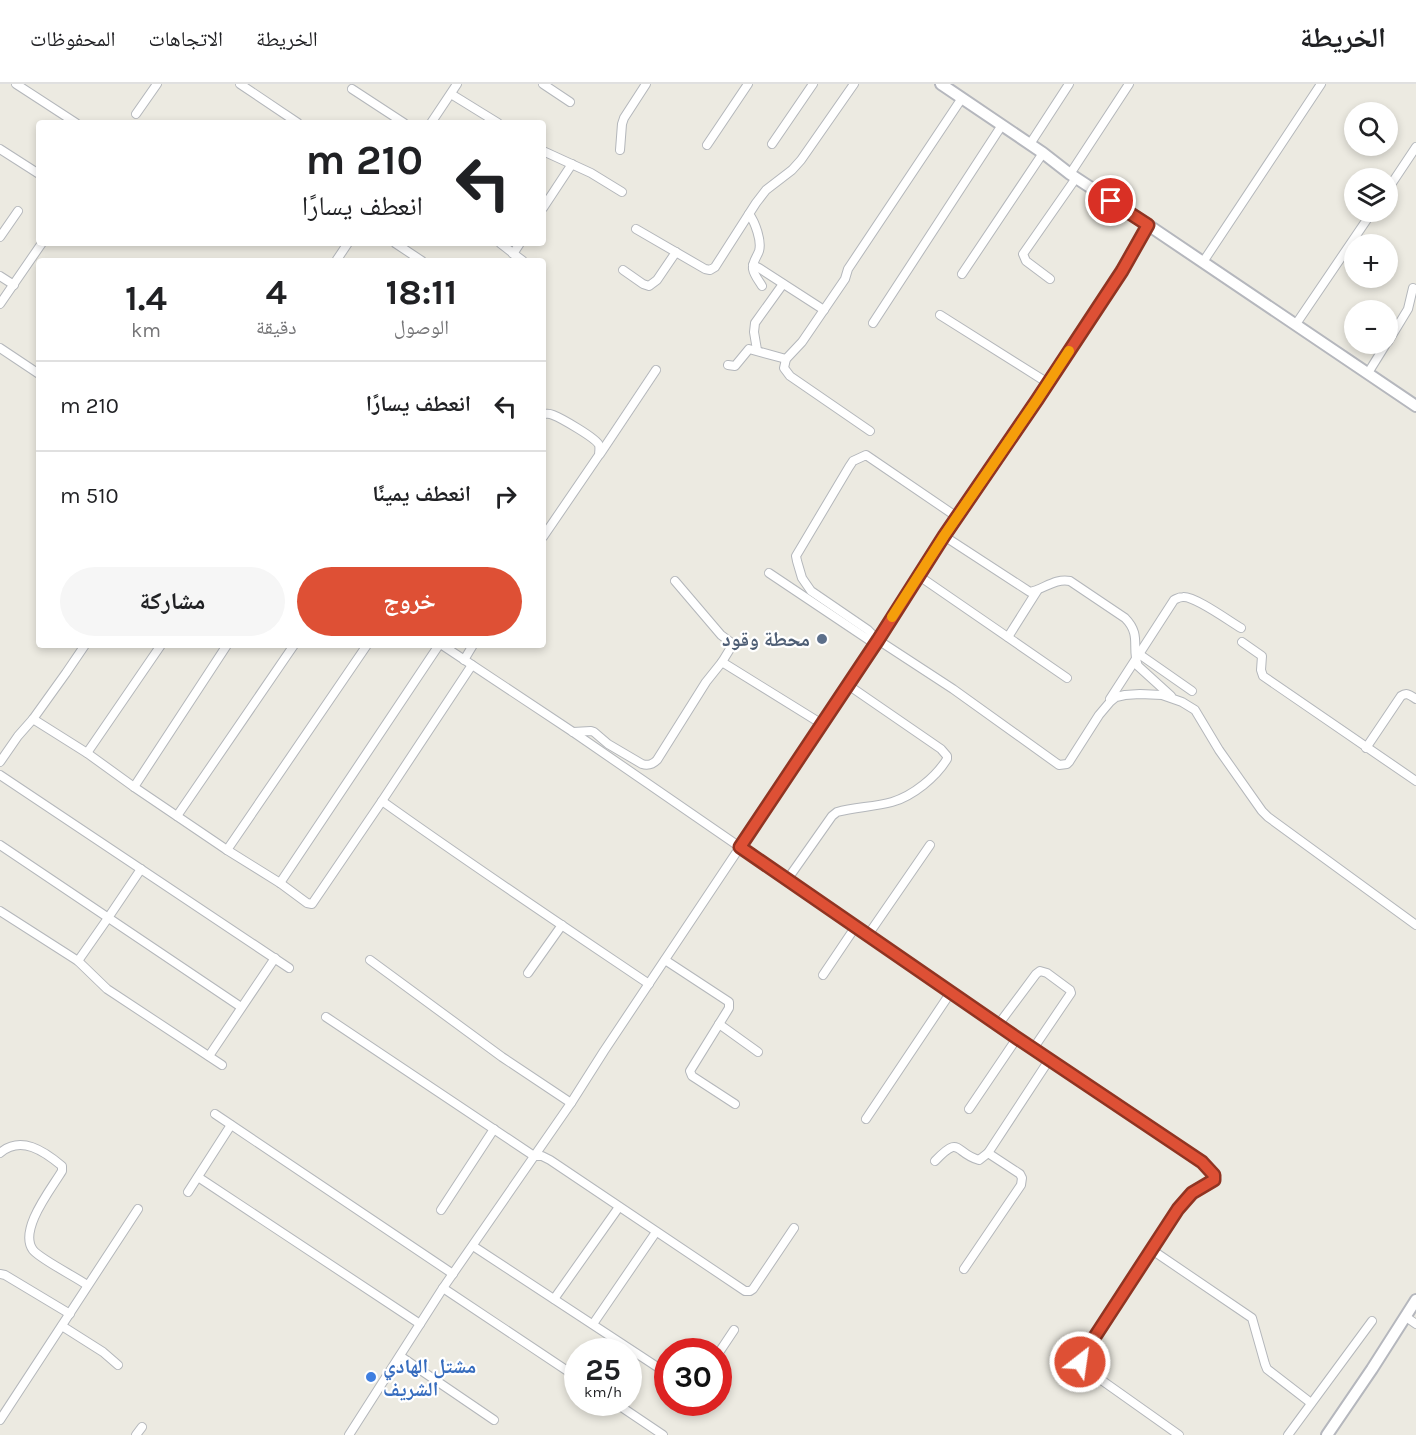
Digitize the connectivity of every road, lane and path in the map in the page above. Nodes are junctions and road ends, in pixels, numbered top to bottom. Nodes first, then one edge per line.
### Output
1 (16, 84) edge
2 (157, 84) edge
3 (240, 84) edge
4 (457, 84) edge
5 (543, 84) edge
6 (646, 84) edge
7 (748, 84) edge
8 (813, 84) edge
9 (854, 84) edge
10 (941, 84) edge
11 (1069, 84) edge
12 (1129, 84) edge
13 (1321, 84) edge
14 (352, 89) dead end
15 (451, 94) junction
16 (962, 98) junction
17 (570, 102) dead end
18 (136, 114) dead end
19 (71, 120) edge
20 (294, 120) edge
21 (399, 120) edge
22 (433, 120) edge
23 (493, 120) edge
24 (1002, 125) junction
25 (772, 144) dead end
26 (1030, 144) junction
27 (707, 145) dead end
28 (1416, 147) edge
29 (0, 148) edge
30 (620, 150) dead end
31 (546, 152) edge
32 (1043, 153) junction
33 (572, 164) junction
34 (36, 172) edge
35 (1398, 174) edge
36 (1073, 176) junction
37 (622, 192) dead end
38 (546, 203) edge
39 (18, 211) dead end
40 (749, 214) junction
41 (1365, 222) edge
42 (1148, 225) junction
43 (636, 228) dead end
44 (0, 237) edge
45 (40, 246) edge
46 (400, 246) edge
47 (504, 246) edge
48 (518, 246) edge
49 (676, 252) junction
50 (513, 254) junction
51 (418, 258) edge
52 (519, 258) edge
53 (1203, 262) junction
54 (753, 265) junction
55 (623, 270) dead end
56 (962, 274) dead end
57 (0, 276) edge
58 (1050, 279) dead end
59 (783, 284) junction
60 (14, 285) junction
61 (762, 286) dead end
62 (1413, 288) dead end
63 (0, 304) edge
64 (824, 310) junction
65 (940, 315) dead end
66 (873, 323) dead end
67 (1296, 324) junction
68 (1398, 325) edge
69 (0, 348) edge
70 (757, 350) junction
71 (1380, 354) edge
72 (786, 359) junction
73 (728, 365) dead end
74 (656, 370) dead end
75 (36, 372) edge
76 (1368, 373) junction
77 (1048, 383) junction
78 (1416, 406) edge
79 (546, 413) edge
80 (870, 431) dead end
81 (599, 455) junction
82 (957, 517) junction
83 (546, 533) edge
84 (944, 536) junction
85 (770, 573) dead end
86 (919, 576) junction
87 (675, 581) dead end
88 (1037, 591) junction
89 (1241, 628) dead end
90 (1008, 637) junction
91 (877, 642) junction
92 (1242, 642) dead end
93 (83, 648) edge
94 (158, 648) edge
95 (225, 648) edge
96 (292, 648) edge
97 (365, 648) edge
98 (439, 648) edge
99 (446, 648) edge
100 (471, 648) edge
101 (1137, 657) junction
102 (464, 660) junction
103 (722, 662) junction
104 (472, 665) junction
105 (1067, 678) dead end
106 (848, 685) junction
107 (1192, 691) dead end
108 (1174, 699) junction
109 (1416, 699) edge
110 (1104, 708) junction
111 (33, 718) junction
112 (822, 724) junction
113 (573, 732) junction
114 (1366, 748) junction
115 (87, 753) junction
116 (0, 762) edge
117 (0, 775) edge
118 (1416, 781) edge
119 (134, 787) junction
120 (382, 801) junction
121 (177, 816) junction
122 (0, 845) edge
123 (930, 845) dead end
124 (740, 847) junction
125 (227, 850) junction
126 (141, 869) junction
127 (787, 880) junction
128 (280, 884) junction
129 (0, 912) edge
130 (108, 918) junction
131 (562, 925) junction
132 (1416, 925) edge
133 (856, 927) junction
134 (868, 935) junction
135 (275, 958) junction
136 (369, 960) dead end
137 (665, 960) junction
138 (78, 961) junction
139 (288, 968) dead end
140 (528, 973) dead end
141 (823, 975) dead end
142 (649, 984) junction
143 (951, 992) junction
144 (242, 1006) junction
145 (326, 1017) dead end
146 (719, 1024) junction
147 (998, 1025) junction
148 (1017, 1038) junction
149 (1033, 1049) junction
150 (758, 1052) dead end
151 (209, 1056) junction
152 (1049, 1060) junction
153 (222, 1065) dead end
154 (571, 1103) junction
155 (735, 1104) dead end
156 (969, 1110) dead end
157 (215, 1114) dead end
158 (866, 1119) dead end
159 (231, 1125) junction
160 (494, 1129) junction
161 (0, 1153) edge
162 (988, 1153) junction
163 (534, 1156) junction
164 (935, 1161) dead end
165 (198, 1177) junction
166 (188, 1192) dead end
167 (619, 1207) junction
168 (138, 1209) dead end
169 (441, 1210) dead end
170 (794, 1228) dead end
171 (656, 1232) junction
172 (473, 1246) junction
173 (1152, 1250) junction
174 (964, 1269) dead end
175 (0, 1274) edge
176 (453, 1274) junction
177 (87, 1285) junction
178 (443, 1288) junction
179 (554, 1299) junction
180 (1416, 1300) edge
181 (70, 1314) junction
182 (1406, 1317) junction
183 (1371, 1321) dead end
184 (420, 1324) junction
185 (593, 1324) junction
186 (1416, 1324) edge
187 (62, 1326) junction
188 (734, 1330) dead end
189 (729, 1338) edge
190 (400, 1356) junction
191 (118, 1365) dead end
192 (654, 1365) edge
193 (564, 1369) edge
194 (1311, 1403) junction
195 (635, 1416) edge
196 (0, 1420) edge
197 (494, 1420) dead end
198 (142, 1427) dead end
199 (136, 1435) edge
200 (349, 1435) edge
201 (663, 1435) edge
202 (1179, 1435) edge
203 (1288, 1435) edge
204 (1327, 1435) edge

1 - 19 street
2 - 18 street
3 - 20 street
4 - 15 street
5 - 17 street
6 - 30 street
7 - 27 street
8 - 25 street
9 - 40 street
10 - 16 main road
11 - 26 street
12 - 36 street
13 - 53 street
14 - 21 street
15 - 22 street
15 - 23 street
16 - 24 main road
16 - 64 street
24 - 26 main road
24 - 66 street
26 - 32 main road
28 - 35 street
29 - 34 street
31 - 33 street
32 - 36 main road
32 - 56 street
33 - 37 street
33 - 38 street
36 - 42 main road
36 - 58 street
39 - 44 street
40 - 49 street
40 - 54 street
41 - 67 street
42 - 53 main road
42 - 77 street
43 - 49 street
45 - 60 street
46 - 51 street
47 - 50 street
48 - 50 street
49 - 55 street
50 - 52 street
53 - 67 main road
54 - 59 street
54 - 61 street
57 - 60 street
59 - 64 street
59 - 70 street
60 - 63 street
62 - 68 street
64 - 72 street
65 - 77 street
67 - 76 main road
69 - 75 street
70 - 72 street
70 - 73 street
71 - 76 street
72 - 80 street
74 - 81 street
76 - 78 main road
77 - 82 street
79 - 81 street
81 - 83 street
82 - 84 street
82 - 91 street
84 - 86 street
84 - 88 street
85 - 91 street
86 - 90 street
86 - 91 street
87 - 103 street
88 - 90 street
88 - 101 street
89 - 101 street
90 - 105 street
91 - 106 street
91 - 110 street
92 - 114 street
93 - 111 street
94 - 115 street
95 - 119 street
96 - 121 street
97 - 125 street
98 - 128 street
99 - 102 street
100 - 102 street
101 - 107 street
101 - 108 street
101 - 110 street
102 - 104 street
103 - 112 street
103 - 113 street
104 - 113 street
104 - 120 street
106 - 112 street
106 - 127 street
108 - 110 street
108 - 132 street
109 - 114 street
111 - 115 street
111 - 116 street
112 - 124 street
113 - 124 street
114 - 118 street
115 - 119 street
117 - 126 street
119 - 121 street
120 - 128 street
120 - 131 street
121 - 125 street
122 - 130 street
123 - 134 street
124 - 127 street
124 - 137 street
125 - 128 street
126 - 130 street
126 - 135 street
127 - 133 street
129 - 138 street
130 - 138 street
130 - 144 street
131 - 140 street
131 - 142 street
133 - 134 street
133 - 141 street
134 - 143 street
135 - 139 street
135 - 144 street
136 - 154 street
137 - 142 street
137 - 146 street
138 - 151 street
142 - 154 street
143 - 147 street
143 - 158 street
144 - 151 street
145 - 160 street
146 - 150 street
146 - 155 street
147 - 148 street
147 - 149 street
148 - 149 street
148 - 156 street
149 - 152 street
151 - 153 street
152 - 162 street
152 - 173 street
154 - 163 street
157 - 159 street
159 - 165 street
159 - 176 street
160 - 163 street
160 - 169 street
161 - 177 street
162 - 164 street
162 - 174 street
163 - 167 street
163 - 172 street
165 - 166 street
165 - 184 street
167 - 171 street
167 - 179 street
168 - 177 street
170 - 171 street
171 - 185 street
172 - 176 street
172 - 179 street
173 - 194 street
173 - 202 street
175 - 181 street
176 - 178 street
177 - 181 street
178 - 184 street
178 - 193 street
179 - 185 street
180 - 182 main road
181 - 187 street
182 - 186 street
182 - 204 main road
183 - 194 street
184 - 190 street
185 - 192 street
187 - 191 street
187 - 196 street
188 - 189 street
190 - 197 street
190 - 200 street
194 - 203 street
195 - 201 street
198 - 199 street

